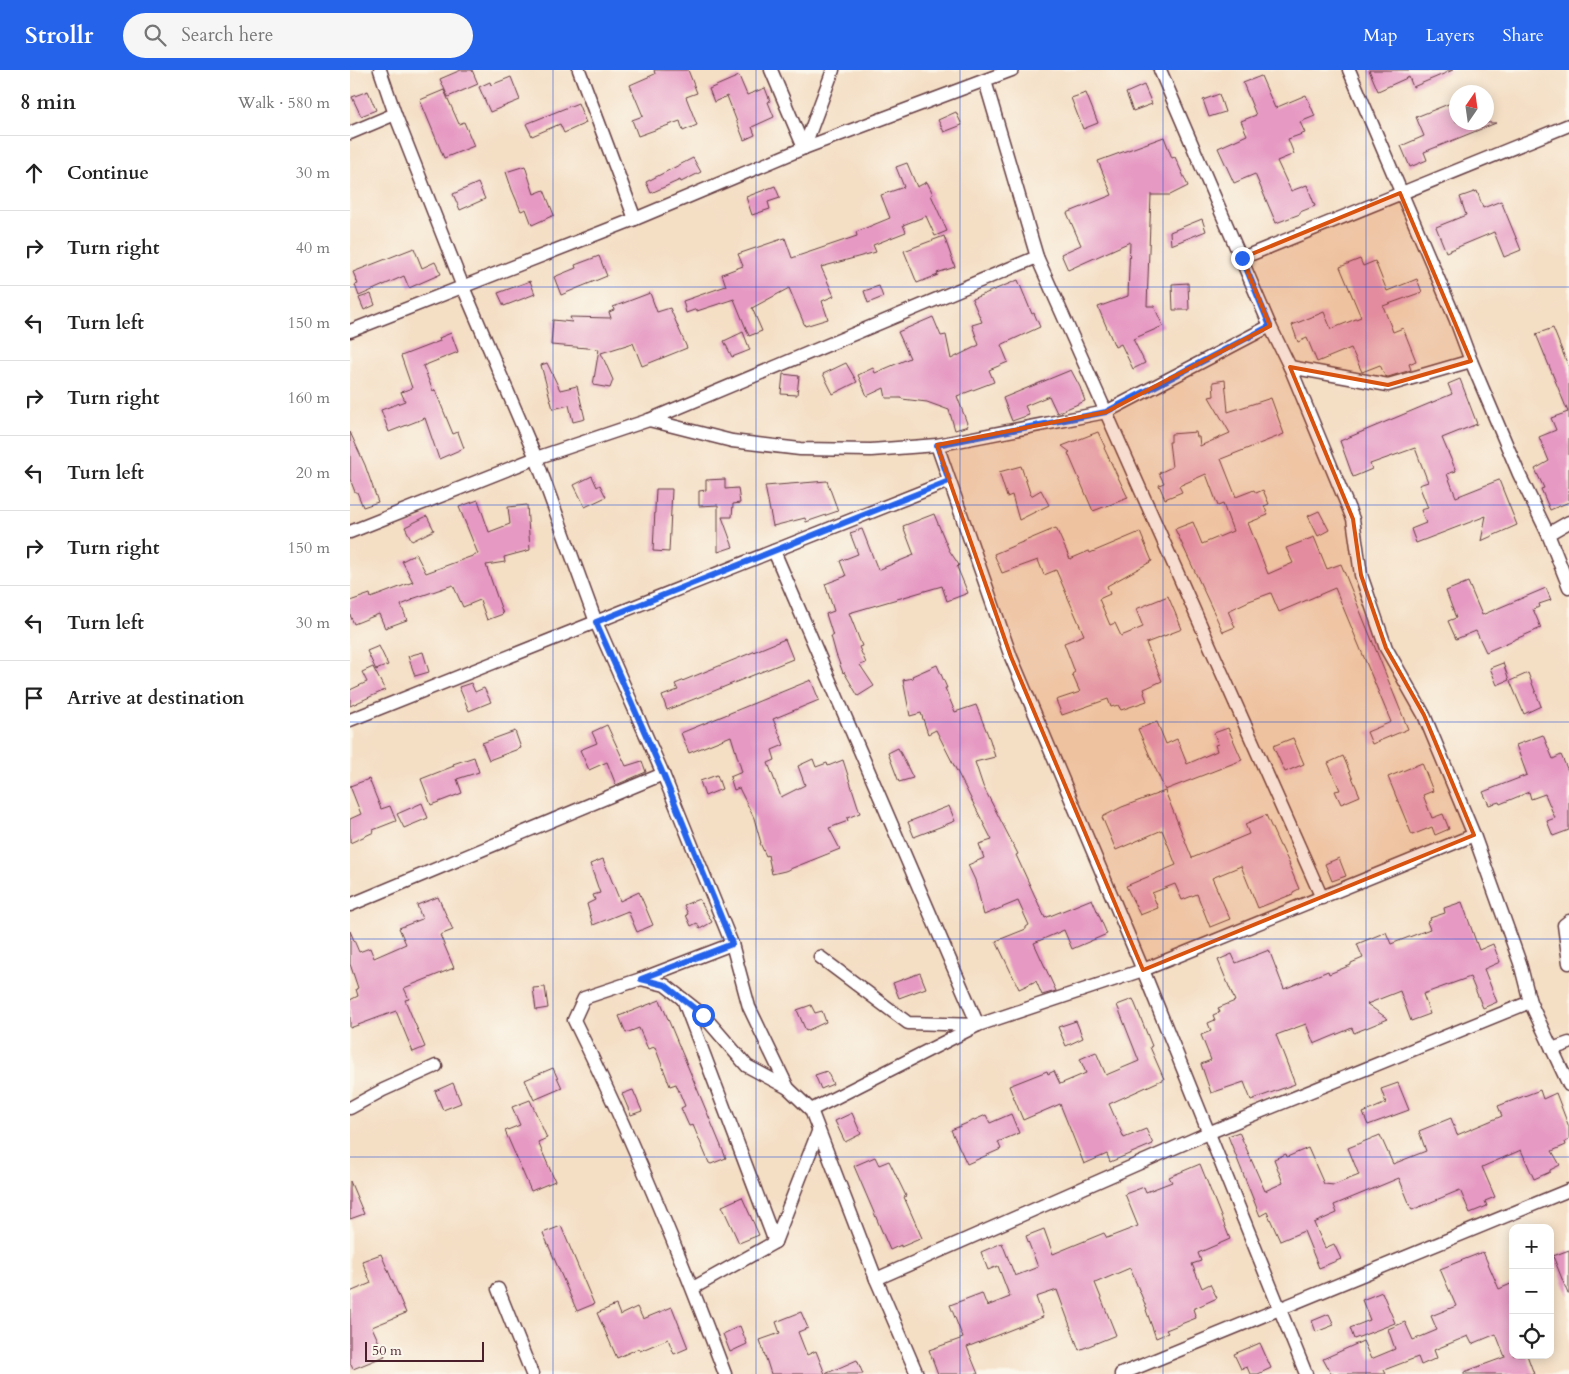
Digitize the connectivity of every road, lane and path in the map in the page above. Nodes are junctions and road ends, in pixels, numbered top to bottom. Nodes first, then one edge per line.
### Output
1 (380, 70) edge
2 (579, 70) edge
3 (771, 70) edge
4 (833, 70) edge
5 (1012, 70) edge
6 (1160, 70) edge
7 (1349, 70) edge
8 (985, 81) junction
9 (395, 114) junction
10 (1569, 125) edge
11 (350, 133) edge
12 (804, 148) junction
13 (1400, 192) junction
14 (635, 219) junction
15 (1037, 257) junction
16 (1242, 258) junction
17 (463, 287) junction
18 (1270, 326) junction
19 (350, 331) edge
20 (1471, 361) junction
21 (1290, 367) junction
22 (1106, 412) junction
23 (649, 420) junction
24 (937, 445) junction
25 (536, 458) junction
26 (949, 481) junction
27 (1569, 522) edge
28 (350, 532) edge
29 (1548, 534) junction
30 (774, 551) junction
31 (1569, 588) edge
32 (596, 622) junction
33 (350, 720) edge
34 (663, 774) junction
35 (1474, 835) junction
36 (1322, 898) junction
37 (350, 906) edge
38 (1569, 921) edge
39 (732, 944) junction
40 (820, 957) dead end
41 (1569, 963) edge
42 (1143, 970) junction
43 (641, 979) junction
44 (683, 999) junction
45 (1530, 1002) junction
46 (978, 1025) junction
47 (1569, 1043) edge
48 (1552, 1049) junction
49 (436, 1066) dead end
50 (1569, 1086) edge
51 (788, 1088) junction
52 (350, 1108) edge
53 (811, 1110) junction
54 (818, 1132) junction
55 (1208, 1133) junction
56 (1569, 1190) edge
57 (776, 1242) junction
58 (876, 1279) junction
59 (693, 1288) junction
60 (498, 1289) dead end
61 (1279, 1308) junction
62 (532, 1374) edge
63 (725, 1374) edge
64 (917, 1374) edge
65 (1121, 1374) edge
66 (1306, 1374) edge

1 - 9 street
2 - 14 street
3 - 12 street
4 - 12 street
5 - 8 street
6 - 16 street
7 - 13 street
8 - 12 street
8 - 15 street
9 - 11 street
9 - 17 street
10 - 13 street
12 - 14 street
13 - 16 street
13 - 20 street
14 - 17 street
15 - 22 street
15 - 23 street
16 - 18 street
17 - 19 street
17 - 25 street
18 - 21 street
18 - 22 street
20 - 21 street
20 - 29 street
21 - 35 street
22 - 24 street
22 - 36 street
23 - 24 street
23 - 25 street
24 - 26 street
25 - 28 street
25 - 32 street
26 - 30 street
26 - 42 street
27 - 29 street
29 - 31 street
30 - 32 street
30 - 46 street
32 - 33 street
32 - 34 street
34 - 37 street
34 - 39 street
35 - 36 street
35 - 45 street
36 - 42 street
38 - 41 street
39 - 43 street
39 - 51 street
40 - 46 street
42 - 46 street
42 - 55 street
43 - 44 street
43 - 59 street
44 - 51 street
44 - 57 street
45 - 48 street
45 - 55 street
46 - 53 street
47 - 48 street
48 - 50 street
49 - 52 street
51 - 53 street
53 - 54 street
54 - 57 street
54 - 58 street
55 - 58 street
55 - 61 street
56 - 61 street
57 - 59 street
58 - 64 street
59 - 63 street
60 - 62 street
61 - 65 street
61 - 66 street

